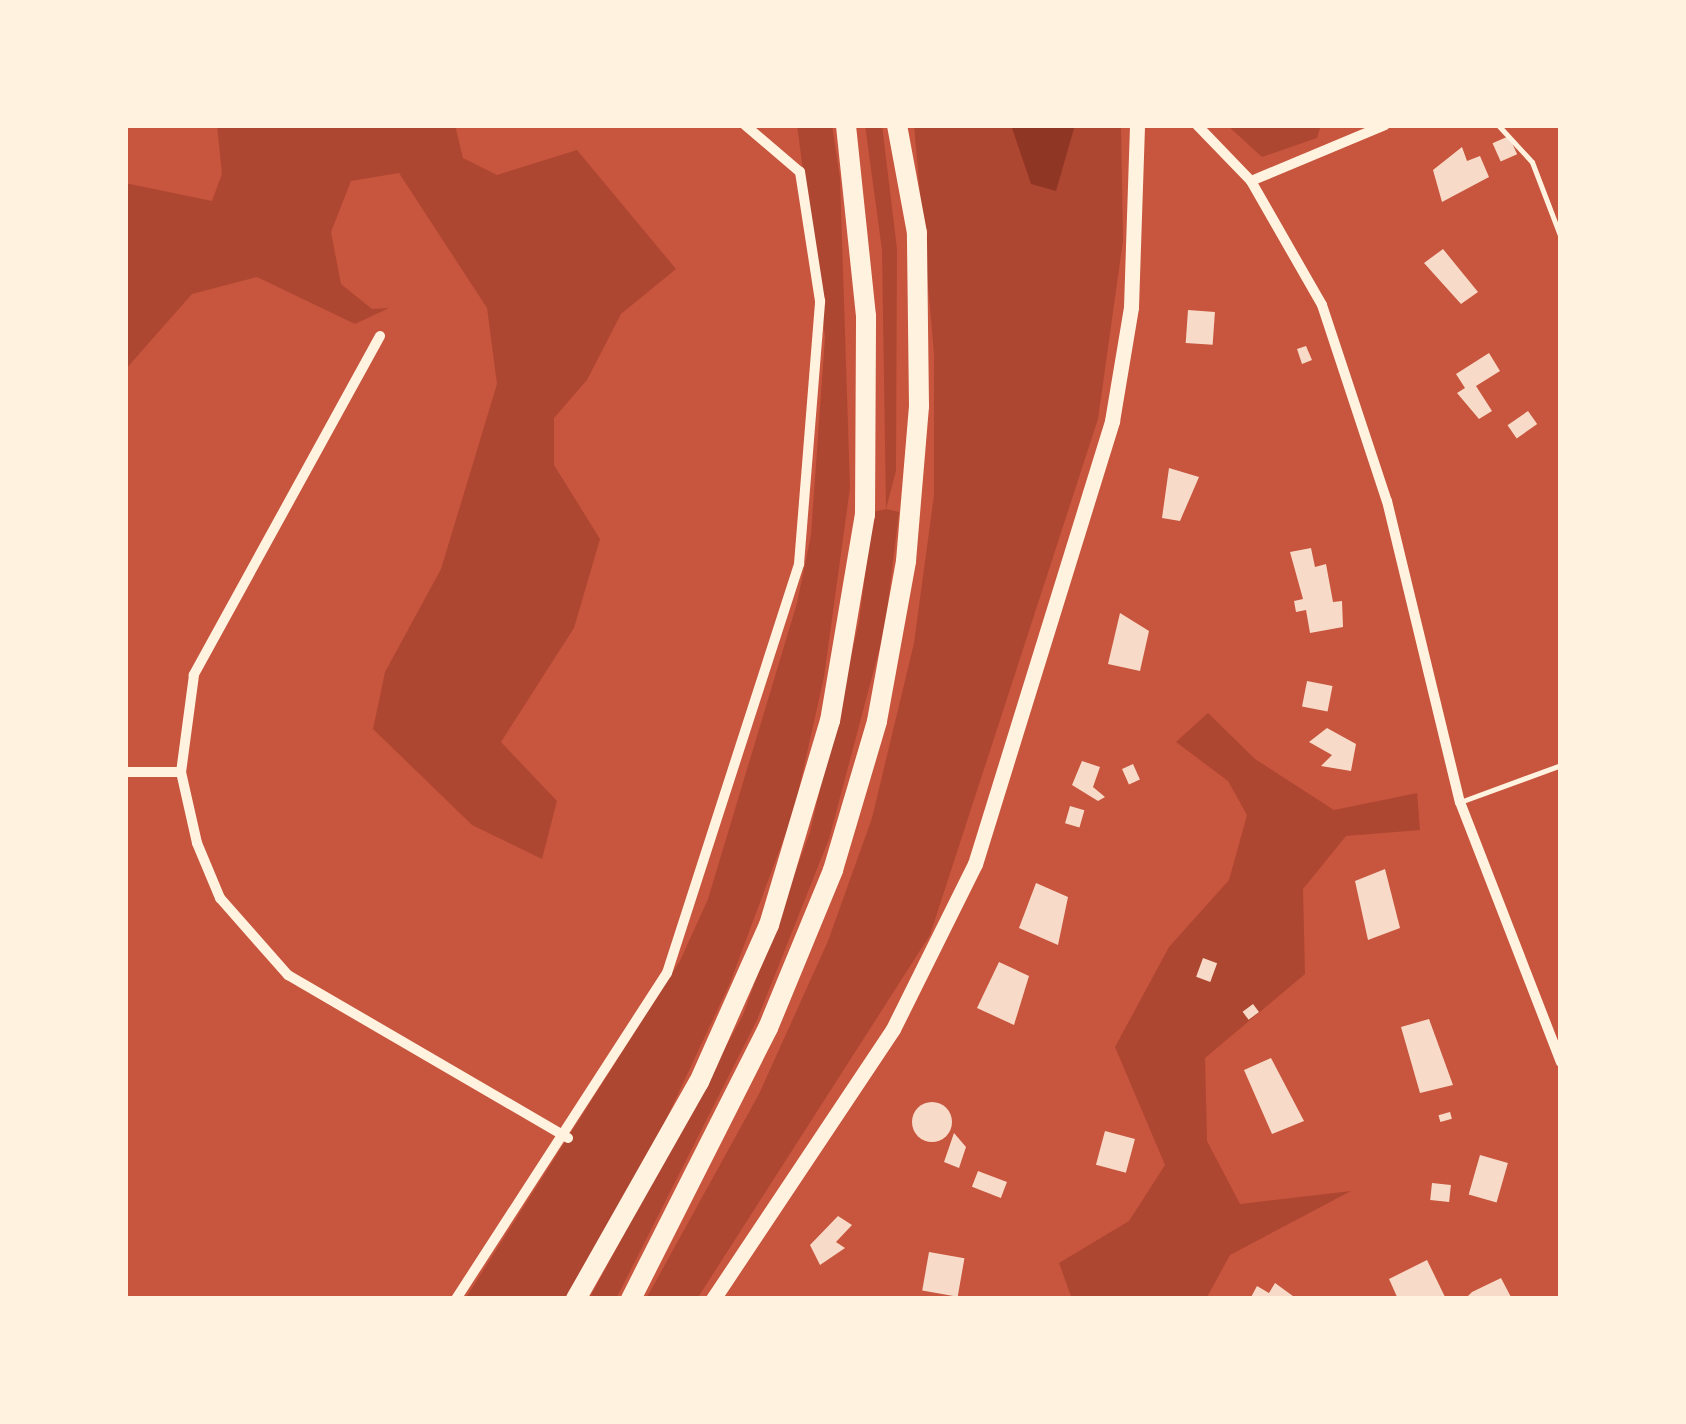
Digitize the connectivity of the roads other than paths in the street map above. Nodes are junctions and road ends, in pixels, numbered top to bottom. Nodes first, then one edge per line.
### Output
1 (745, 125) edge
2 (846, 125) edge
3 (897, 125) edge
4 (1137, 125) edge
5 (1197, 125) edge
6 (1384, 125) edge
7 (1498, 125) edge
8 (1251, 181) junction
9 (1561, 238) edge
10 (380, 336) dead end
11 (1561, 765) edge
12 (125, 772) edge
13 (181, 772) junction
14 (1460, 802) junction
15 (1561, 1062) edge
16 (568, 1138) junction
17 (456, 1299) edge
18 (576, 1299) edge
19 (632, 1299) edge
20 (714, 1299) edge

1 - 16 street
2 - 18 highway
3 - 19 highway
4 - 20 main road
5 - 8 street
6 - 8 street
7 - 9 lane
8 - 14 street
10 - 13 street
11 - 14 lane
12 - 13 street
13 - 16 street
14 - 15 street
16 - 17 street

